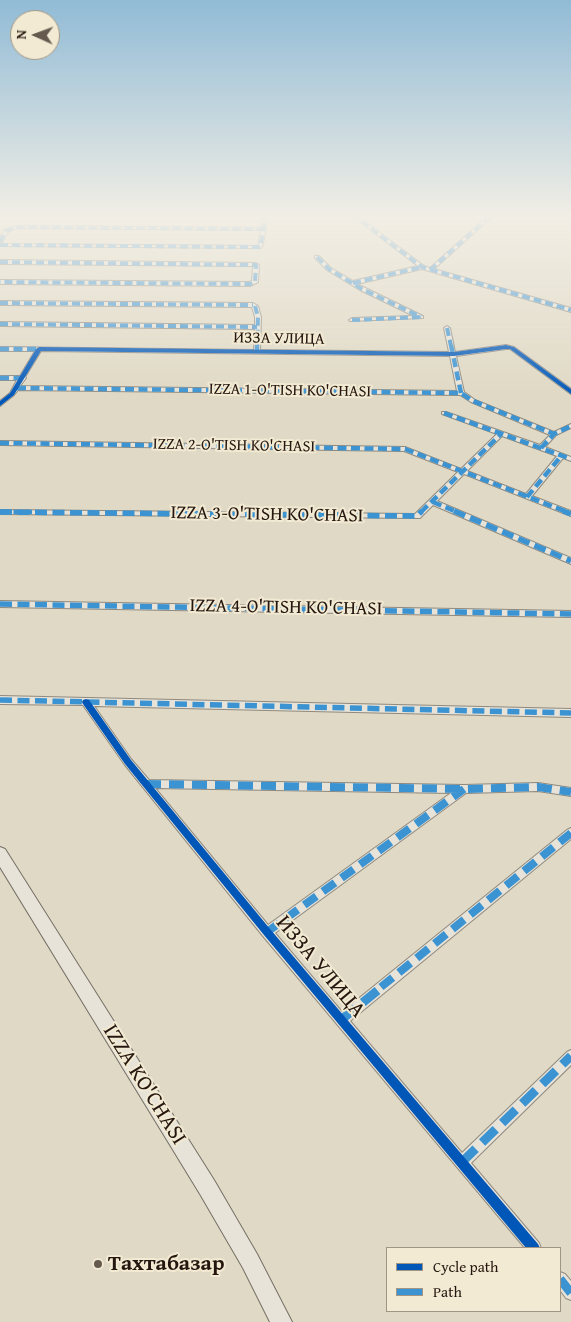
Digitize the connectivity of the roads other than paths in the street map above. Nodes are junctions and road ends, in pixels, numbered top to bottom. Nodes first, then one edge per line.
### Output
1 (255, 276) edge
2 (341, 276) edge
3 (384, 276) edge
4 (450, 276) edge
5 (0, 282) edge
6 (352, 283) junction
7 (0, 303) edge
8 (571, 310) edge
9 (421, 317) joint
10 (352, 320) dead end
11 (0, 324) edge
12 (257, 327) junction
13 (447, 328) dead end
14 (0, 349) edge
15 (39, 349) junction
16 (257, 352) junction
17 (454, 354) junction
18 (0, 378) edge
19 (23, 378) junction
20 (17, 388) junction
21 (571, 392) edge
22 (462, 393) junction
23 (0, 404) edge
24 (444, 413) dead end
25 (571, 426) edge
26 (501, 434) junction
27 (554, 434) junction
28 (0, 443) edge
29 (541, 448) junction
30 (562, 455) junction
31 (571, 459) edge
32 (464, 470) junction
33 (527, 497) junction
34 (433, 502) junction
35 (0, 512) edge
36 (571, 514) edge
37 (571, 560) edge
38 (0, 604) edge
39 (571, 614) edge
40 (0, 700) edge
41 (86, 702) junction
42 (571, 712) edge
43 (146, 784) junction
44 (464, 790) junction
45 (560, 790) junction
46 (571, 792) edge
47 (571, 800) edge
48 (571, 833) edge
49 (0, 854) edge
50 (267, 932) junction
51 (342, 1020) junction
52 (571, 1056) edge
53 (462, 1162) junction
54 (533, 1247) edge
55 (561, 1280) edge
56 (571, 1293) edge
57 (281, 1322) edge

1 - 5 street
2 - 6 street
3 - 6 street
4 - 8 street
6 - 9 street
7 - 12 street
9 - 10 street
11 - 12 street
12 - 16 street
13 - 17 street
14 - 15 street, ИЗЗА УЛИЦА
15 - 16 street, ИЗЗА УЛИЦА
15 - 19 street
16 - 17 street, ИЗЗА УЛИЦА
17 - 21 street, ИЗЗА УЛИЦА
17 - 22 street
18 - 19 street
19 - 20 street
20 - 22 street, IZZA 1-O'TISH KO'CHASI
20 - 23 street
22 - 27 street, IZZA 1-O'TISH KO'CHASI
24 - 26 street
25 - 27 street
26 - 29 street
26 - 32 street, IZZA 3-O'TISH KO'CHASI
27 - 29 street
28 - 32 street, IZZA 2-O'TISH KO'CHASI
29 - 30 street
30 - 31 street
30 - 33 street
32 - 33 street, IZZA 2-O'TISH KO'CHASI
32 - 34 street, IZZA 3-O'TISH KO'CHASI
33 - 36 street, IZZA 2-O'TISH KO'CHASI
34 - 35 street, IZZA 3-O'TISH KO'CHASI
34 - 37 street
38 - 39 street, IZZA 4-O'TISH KO'CHASI
40 - 41 street
41 - 42 street
41 - 43 street, ИЗЗА УЛИЦА
43 - 44 street
43 - 50 street, ИЗЗА УЛИЦА
44 - 45 street
44 - 50 street
45 - 46 street
45 - 47 street
48 - 51 street
49 - 57 main road, IZZA KO'CHASI
50 - 51 street, ИЗЗА УЛИЦА
51 - 53 street, ИЗЗА УЛИЦА
52 - 53 street
53 - 54 street, ИЗЗА УЛИЦА
55 - 56 street

